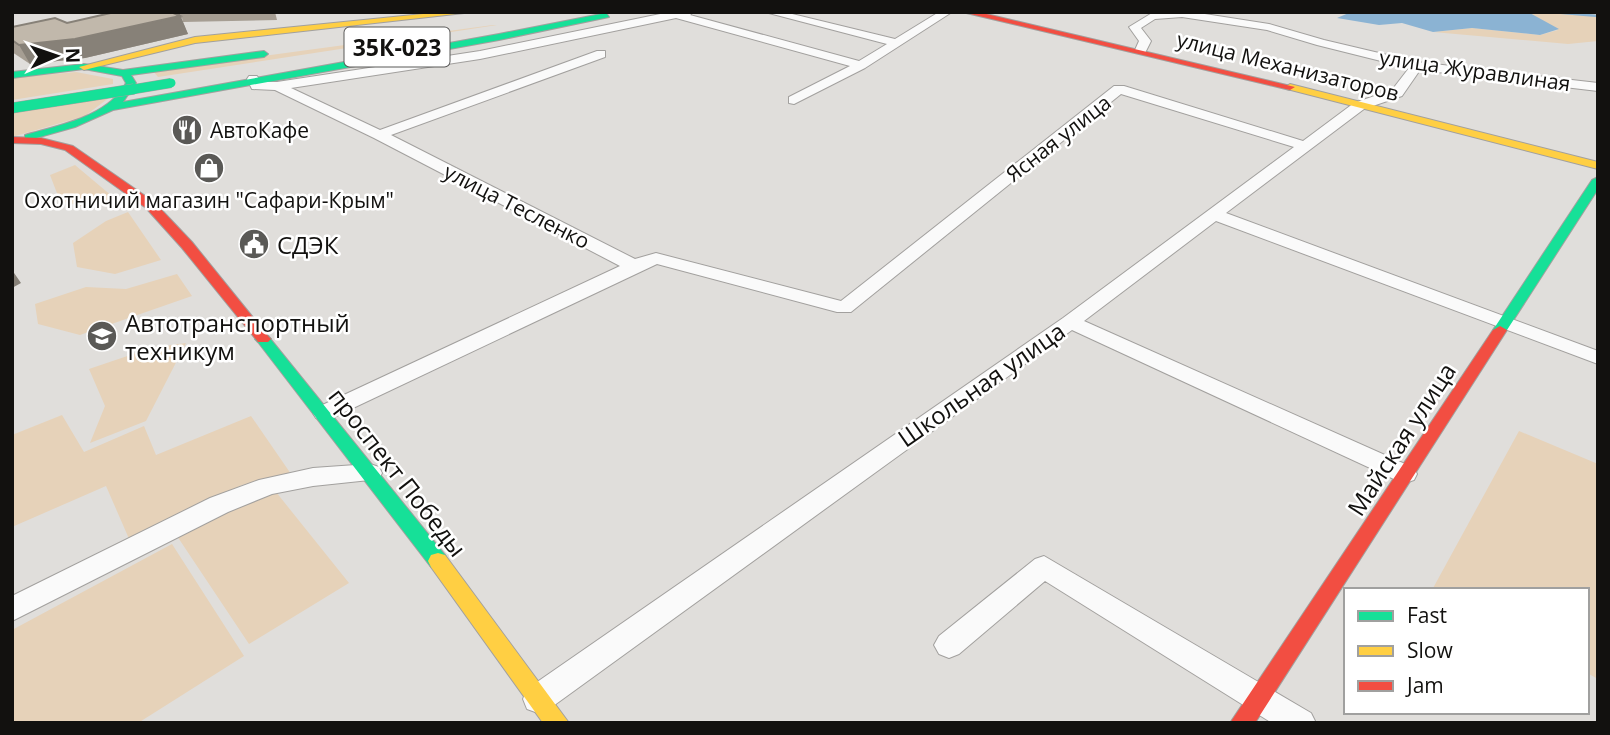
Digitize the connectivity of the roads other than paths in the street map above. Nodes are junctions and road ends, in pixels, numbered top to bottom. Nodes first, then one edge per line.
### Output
1 (469, 12) edge
2 (587, 12) edge
3 (622, 12) edge
4 (689, 12) edge
5 (770, 12) edge
6 (947, 12) edge
7 (966, 12) edge
8 (673, 13) edge
9 (601, 14) edge
10 (397, 36) dead end
11 (897, 43) junction
12 (1140, 50) junction
13 (287, 51) dead end
14 (601, 54) dead end
15 (132, 55) junction
16 (861, 65) junction
17 (1417, 66) junction
18 (84, 67) junction
19 (119, 71) junction
20 (13, 74) edge
21 (253, 79) junction
22 (171, 80) junction
23 (277, 86) junction
24 (1598, 87) edge
25 (794, 100) dead end
26 (12, 102) edge
27 (1359, 106) junction
28 (110, 107) junction
29 (12, 108) edge
30 (90, 118) junction
31 (379, 135) junction
32 (13, 140) edge
33 (1305, 146) junction
34 (69, 148) junction
35 (1598, 166) edge
36 (1598, 180) edge
37 (1215, 215) junction
38 (634, 266) junction
39 (1070, 322) junction
40 (1504, 323) junction
41 (1598, 358) edge
42 (324, 413) junction
43 (370, 472) junction
44 (1405, 474) junction
45 (12, 609) edge
46 (949, 645) dead end
47 (538, 699) junction
48 (1250, 710) edge
49 (556, 723) edge
50 (1300, 723) edge

1 - 15 main road
2 - 10 main road
3 - 9 main road, 35К-023
4 - 8 street
5 - 11 street
6 - 11 street
7 - 12 main road, улица Механизаторов
8 - 16 street
8 - 23 street
9 - 21 main road
9 - 22 main road, 35К-023
11 - 16 street
12 - 17 street, улица Журавлиная
12 - 27 main road, улица Механизаторов
13 - 19 main road
14 - 31 street
15 - 18 main road
15 - 19 main road
16 - 25 street
17 - 24 street, улица Журавлиная
17 - 27 street, Школьная улица
18 - 19 main road
18 - 20 main road
19 - 28 main road
21 - 23 street, улица Тесленко
21 - 28 main road
22 - 26 main road, 35К-023
22 - 29 main road, 35К-023, bridge
23 - 31 street, улица Тесленко
27 - 33 street, Школьная улица
27 - 35 main road, улица Механизаторов
28 - 30 main road
30 - 32 main road
30 - 34 main road
31 - 38 street, улица Тесленко
32 - 34 main road, проспект Победы
33 - 37 street, Школьная улица
33 - 38 street, Ясная улица
34 - 42 main road, проспект Победы
36 - 40 main road, Майская улица
37 - 39 street, Школьная улица
37 - 40 street
38 - 42 street
39 - 44 street
39 - 47 street, Школьная улица
40 - 41 street
40 - 44 main road, Майская улица
42 - 43 main road, проспект Победы
43 - 45 street
43 - 47 main road, проспект Победы
44 - 48 main road, Майская улица
46 - 48 street
47 - 49 main road, проспект Победы
48 - 50 street

